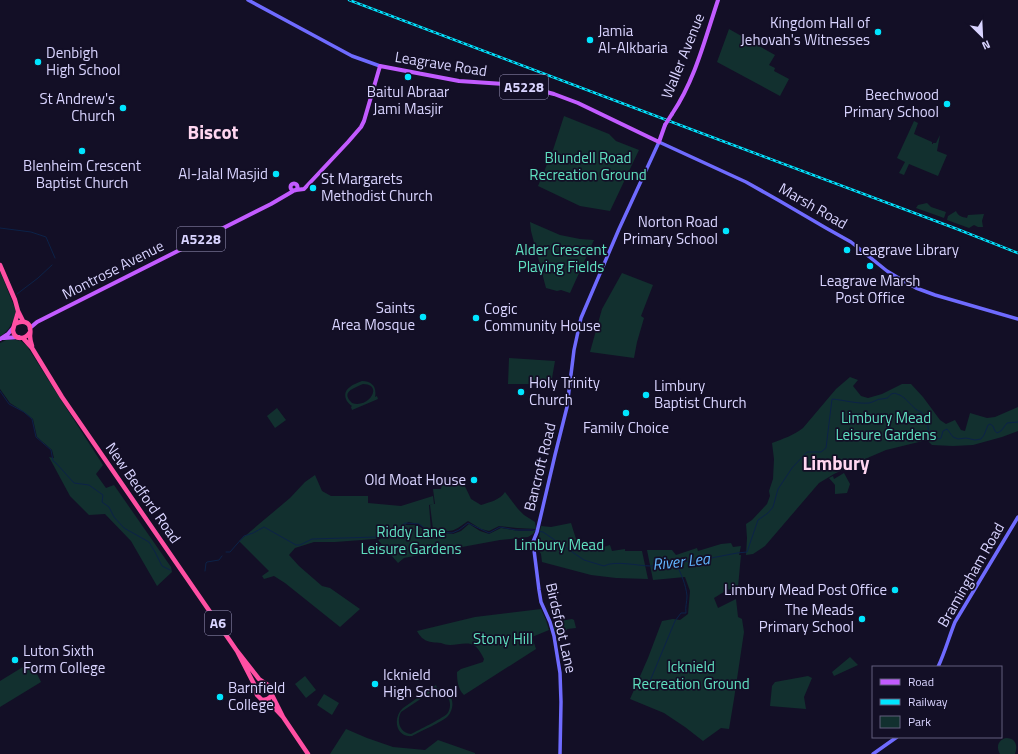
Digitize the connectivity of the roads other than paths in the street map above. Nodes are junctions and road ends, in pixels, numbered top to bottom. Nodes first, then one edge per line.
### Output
1 (248, 0) edge
2 (718, 0) edge
3 (380, 66) junction
4 (662, 132) junction
5 (648, 136) junction
6 (659, 142) junction
7 (297, 184) junction
8 (290, 188) junction
9 (304, 189) junction
10 (296, 190) junction
11 (285, 197) junction
12 (0, 265) edge
13 (18, 311) junction
14 (1018, 318) edge
15 (25, 322) junction
16 (37, 322) junction
17 (14, 326) junction
18 (30, 330) junction
19 (2, 338) edge
20 (21, 338) junction
21 (32, 348) junction
22 (1018, 517) edge
23 (537, 531) joint
24 (237, 651) junction
25 (938, 666) edge
26 (266, 683) junction
27 (256, 692) junction
28 (272, 695) junction
29 (267, 700) junction
30 (283, 717) junction
31 (896, 738) edge
32 (308, 754) edge
33 (560, 754) edge
34 (873, 754) edge

1 - 3 street, Leagrave Road
2 - 4 main road, Waller Avenue, bridge
3 - 5 main road, Leagrave Road / A5228
3 - 9 main road
4 - 5 main road
4 - 6 main road, Waller Avenue
5 - 6 main road, Leagrave Road / A5228
6 - 14 street, Marsh Road
6 - 23 street, Bancroft Road
7 - 8 main road
7 - 9 main road
7 - 10 main road
8 - 10 main road
8 - 11 main road
9 - 10 main road, Montrose Avenue
10 - 11 main road, Montrose Avenue / A5228
11 - 16 main road, Montrose Avenue / A5228
12 - 13 highway
13 - 15 highway
13 - 17 highway
15 - 16 main road, Montrose Avenue / A5228
15 - 17 highway
15 - 18 highway
16 - 18 main road, Montrose Avenue / A5228
17 - 19 main road
17 - 20 highway
18 - 20 highway
18 - 21 highway, New Bedford Road / A6
19 - 20 main road
20 - 21 highway, New Bedford Road / A6
21 - 24 highway, New Bedford Road / A6
22 - 25 street, Bramingham Road
23 - 33 street, Birdsfoot Lane
24 - 26 highway, New Bedford Road / A6
24 - 27 highway, New Bedford Road / A6
26 - 27 highway
26 - 28 highway, A6
27 - 29 highway, A6
28 - 29 highway
28 - 30 highway, A6
29 - 30 highway, A6
30 - 32 highway, A6
31 - 34 street

